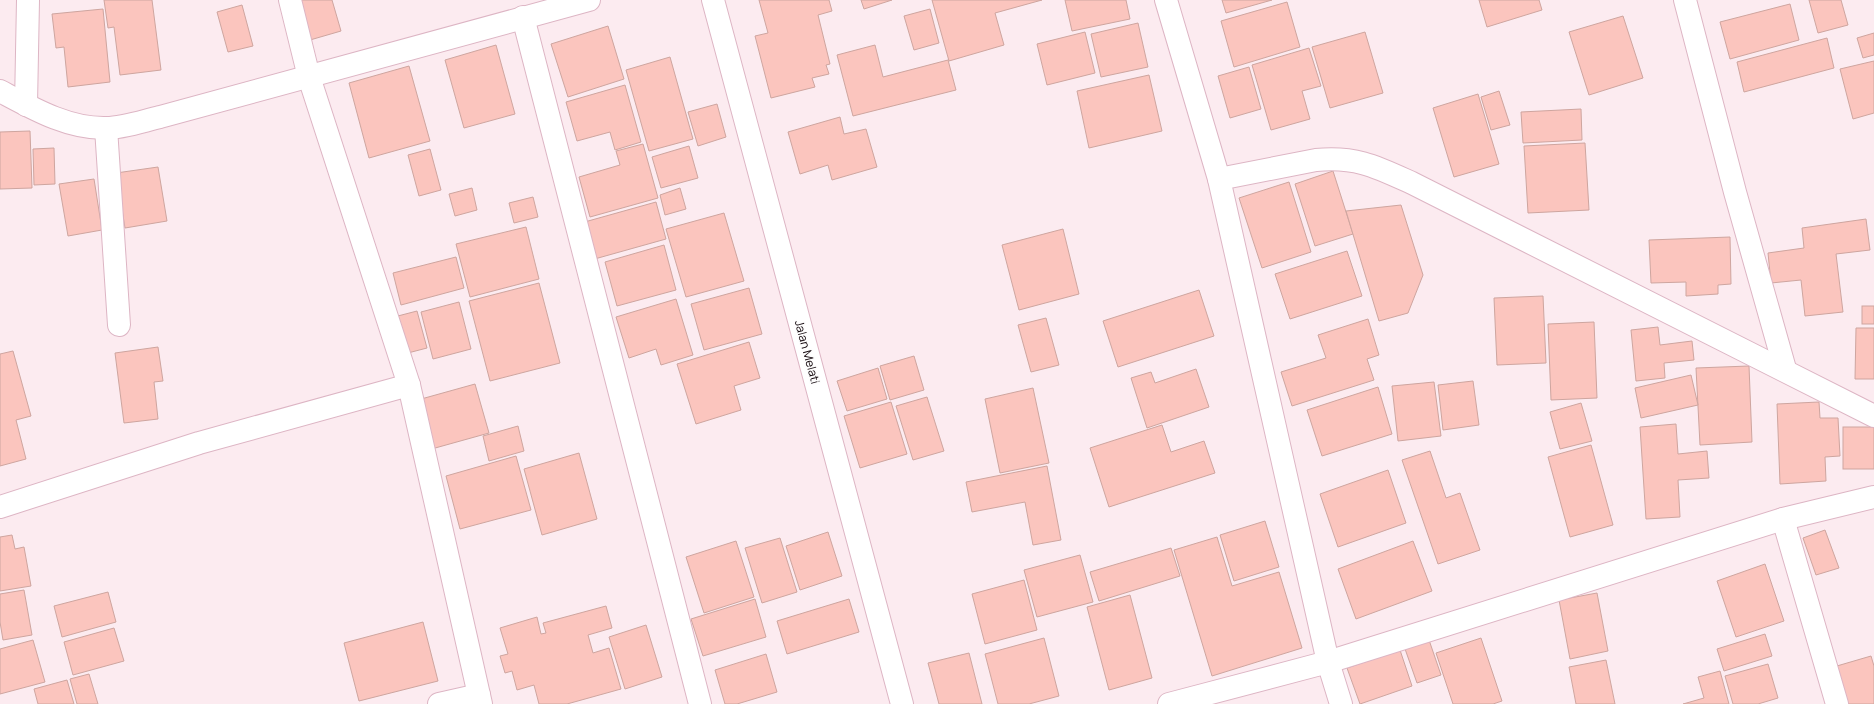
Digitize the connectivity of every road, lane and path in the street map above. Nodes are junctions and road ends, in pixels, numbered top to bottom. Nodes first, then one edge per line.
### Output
1 (28, 0) edge
2 (290, 0) edge
3 (589, 0) edge
4 (713, 0) edge
5 (1166, 0) edge
6 (1685, 0) edge
7 (523, 17) junction
8 (309, 77) junction
9 (0, 91) edge
10 (26, 105) junction
11 (106, 128) junction
12 (1219, 179) junction
13 (120, 325) dead end
14 (1785, 369) junction
15 (409, 385) junction
16 (1874, 416) edge
17 (1874, 497) edge
18 (0, 507) edge
19 (1783, 519) junction
20 (1328, 662) junction
21 (480, 699) edge
22 (439, 704) edge
23 (700, 704) edge
24 (902, 704) edge
25 (1169, 704) edge
26 (1341, 704) edge
27 (1837, 704) edge

1 - 10 street
2 - 8 street
3 - 7 street
4 - 24 street, Jalan Melati
5 - 12 street
6 - 14 street
7 - 8 street
7 - 23 street
8 - 11 street
8 - 15 street
9 - 10 street
10 - 11 street
11 - 13 street
12 - 14 street
12 - 20 street
14 - 16 street
15 - 18 street
15 - 21 street
17 - 19 street
19 - 20 street
19 - 27 street
20 - 25 street
20 - 26 street
21 - 22 street

